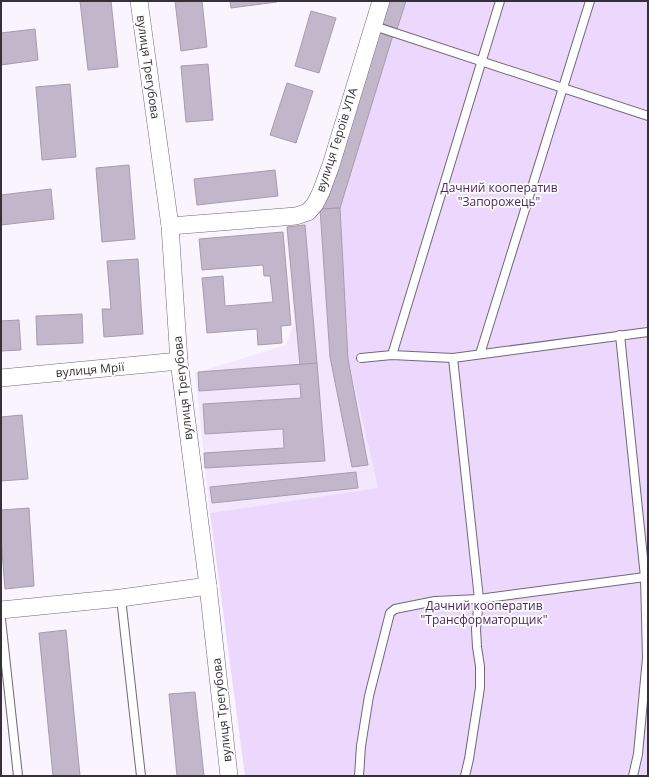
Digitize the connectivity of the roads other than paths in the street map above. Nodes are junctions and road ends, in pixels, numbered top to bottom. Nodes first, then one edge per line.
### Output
1 (139, 1) edge
2 (381, 1) edge
3 (500, 1) edge
4 (590, 1) edge
5 (374, 26) junction
6 (481, 62) junction
7 (562, 88) junction
8 (648, 116) edge
9 (170, 226) junction
10 (648, 332) edge
11 (620, 335) junction
12 (480, 354) junction
13 (392, 356) junction
14 (361, 358) dead end
15 (453, 358) junction
16 (179, 361) junction
17 (1, 378) edge
18 (645, 577) junction
19 (208, 586) junction
20 (121, 598) junction
21 (479, 599) junction
22 (1, 610) edge
23 (1, 620) edge
24 (18, 776) edge
25 (141, 776) edge
26 (229, 776) edge
27 (359, 776) edge
28 (464, 776) edge
29 (633, 776) edge

1 - 9 street, вулиця Трегубова
2 - 5 street, вулиця Героїв УПА
3 - 6 lane
4 - 7 lane
5 - 6 lane
5 - 9 street, вулиця Героїв УПА
6 - 7 lane
6 - 13 lane
7 - 8 lane
7 - 12 lane
9 - 16 street, вулиця Трегубова
10 - 11 lane
11 - 12 lane
11 - 18 lane
12 - 15 lane
13 - 14 lane
13 - 15 lane
15 - 21 lane
16 - 17 street, вулиця Мрії
16 - 19 street, вулиця Трегубова
18 - 21 lane
18 - 29 lane
19 - 20 street
19 - 26 street, вулиця Трегубова
20 - 22 street
20 - 25 lane
21 - 27 lane
21 - 28 lane
23 - 24 lane

